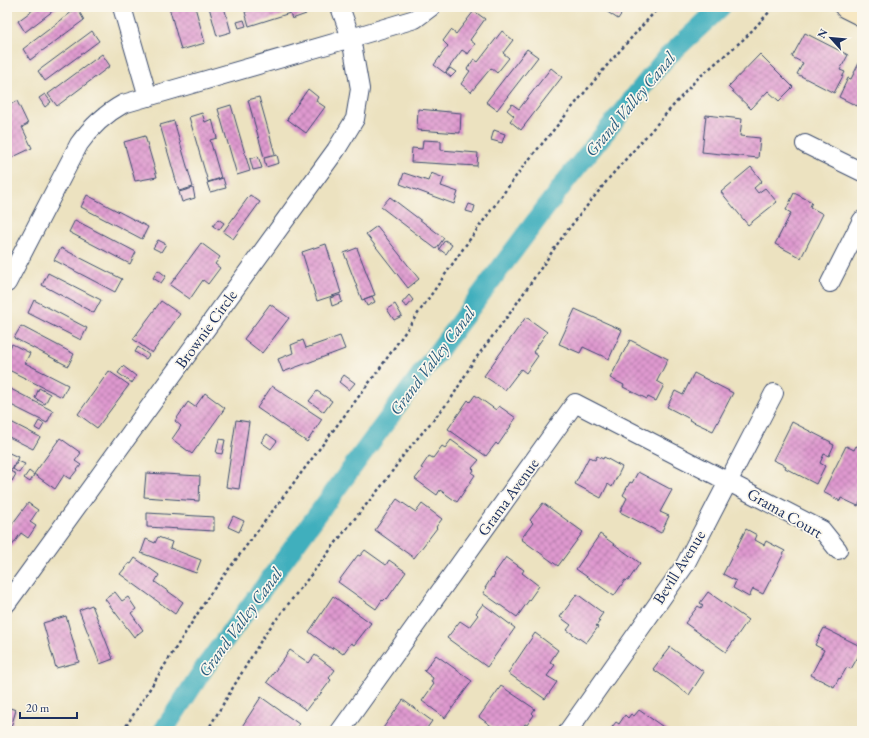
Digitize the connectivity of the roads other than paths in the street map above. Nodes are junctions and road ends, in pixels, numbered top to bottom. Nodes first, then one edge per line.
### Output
1 (122, 7) edge
2 (340, 7) edge
3 (431, 7) edge
4 (846, 7) edge
5 (862, 15) edge
6 (351, 38) junction
7 (148, 97) junction
8 (805, 144) dead end
9 (862, 172) edge
10 (862, 220) edge
11 (7, 283) edge
12 (830, 283) dead end
13 (774, 394) dead end
14 (728, 482) junction
15 (838, 550) dead end
16 (7, 603) edge
17 (340, 731) edge
18 (568, 731) edge

1 - 7 street
2 - 6 street, Brownie Circle
3 - 6 street
4 - 5 street
6 - 7 street
6 - 16 street, Brownie Circle
7 - 11 street
8 - 9 street
10 - 12 street
13 - 14 street, Bevill Avenue
14 - 15 street, Grama Court
14 - 17 street, Grama Avenue
14 - 18 street, Bevill Avenue

